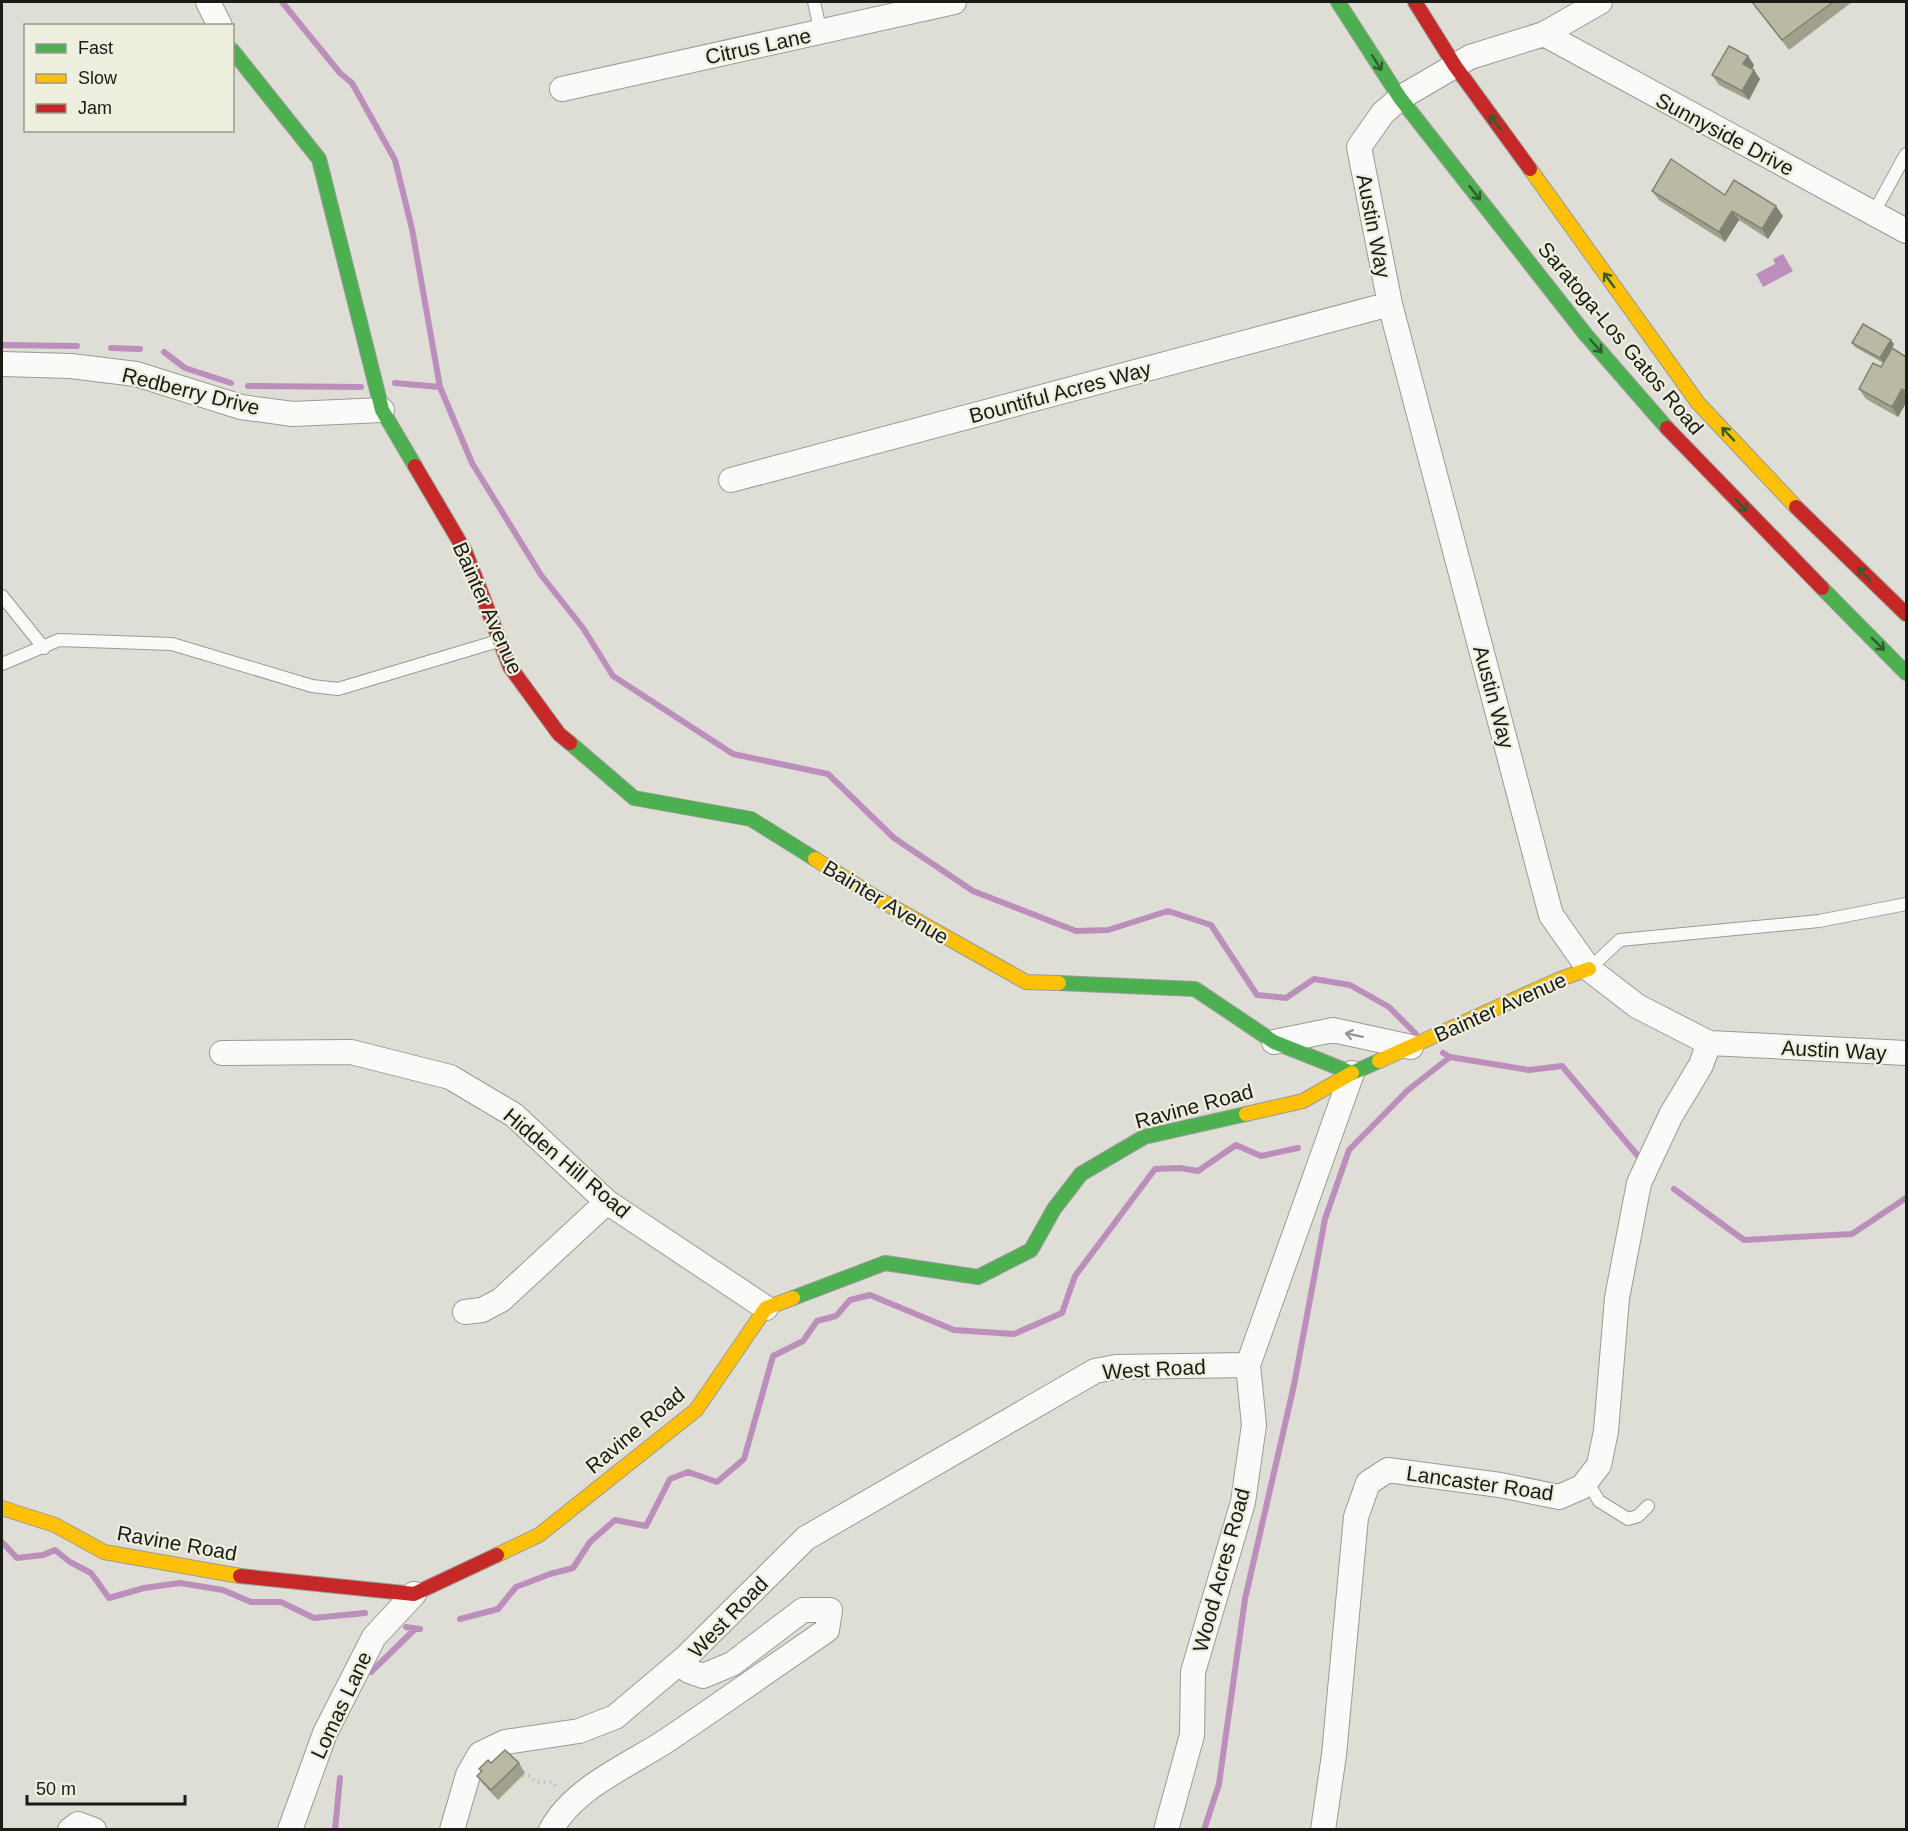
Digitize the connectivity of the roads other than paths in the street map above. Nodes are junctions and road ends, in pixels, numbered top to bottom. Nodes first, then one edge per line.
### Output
1 (208, 2) edge
2 (814, 2) edge
3 (954, 2) edge
4 (1338, 2) edge
5 (1415, 2) edge
6 (1600, 2) edge
7 (219, 24) edge
8 (821, 33) junction
9 (1544, 34) junction
10 (234, 52) edge
11 (1455, 66) junction
12 (562, 89) dead end
13 (1400, 98) junction
14 (1906, 154) edge
15 (1873, 214) junction
16 (1906, 231) edge
17 (1390, 304) junction
18 (2, 364) edge
19 (382, 410) junction
20 (731, 480) dead end
21 (2, 596) edge
22 (1906, 614) edge
23 (500, 640) junction
24 (44, 648) junction
25 (2, 664) edge
26 (1906, 673) edge
27 (1906, 904) edge
28 (1589, 969) junction
29 (1274, 1042) junction
30 (1709, 1043) junction
31 (1412, 1047) junction
32 (1906, 1053) edge
33 (233, 1054) dead end
34 (1353, 1073) junction
35 (607, 1202) junction
36 (766, 1308) junction
37 (465, 1312) dead end
38 (1248, 1365) junction
39 (1587, 1481) junction
40 (1648, 1506) dead end
41 (2, 1508) edge
42 (414, 1593) junction
43 (685, 1658) junction
44 (70, 1830) edge
45 (94, 1830) edge
46 (290, 1830) edge
47 (452, 1830) edge
48 (550, 1830) edge
49 (1166, 1830) edge
50 (1323, 1830) edge

1 - 7 street
2 - 8 lane
3 - 8 street, Citrus Lane
4 -> 13 street, Saratoga-Los Gatos Road
5 - 11 street, Saratoga-Los Gatos Road
6 - 9 street
8 - 12 street, Citrus Lane
9 - 11 street
9 - 15 street, Sunnyside Drive
10 - 19 street, Bainter Avenue
11 - 13 street
22 -> 11 street, Saratoga-Los Gatos Road
13 - 17 street, Austin Way
13 -> 26 street, Saratoga-Los Gatos Road
14 - 15 lane
15 - 16 street, Sunnyside Drive
17 - 20 street, Bountiful Acres Way
17 - 28 street, Austin Way
18 - 19 street, Redberry Drive
19 - 23 street, Bainter Avenue
21 - 24 lane
23 - 24 lane
23 - 29 street, Bainter Avenue
24 - 25 lane
27 - 28 lane
28 - 30 street, Austin Way
28 - 31 street, Bainter Avenue
31 -> 29 street, Bainter Avenue
29 - 34 street, Bainter Avenue
30 - 32 street, Austin Way
30 - 39 street
31 - 34 street, Bainter Avenue
33 - 35 street, Hidden Hill Road
34 - 36 street, Ravine Road
34 - 38 street, Wood Acres Road
35 - 36 street, Hidden Hill Road
35 - 37 street
36 - 42 street, Ravine Road
38 - 43 street, West Road
38 - 49 street, Wood Acres Road
39 - 40 lane
39 - 50 street, Lancaster Road
41 - 42 street, Ravine Road
42 - 46 street, Lomas Lane
43 - 47 street
43 - 48 street, West Road
44 - 45 street

